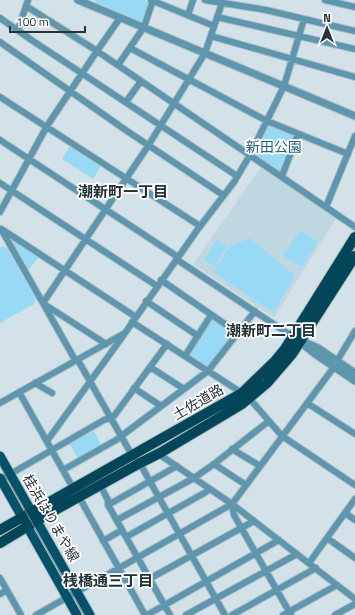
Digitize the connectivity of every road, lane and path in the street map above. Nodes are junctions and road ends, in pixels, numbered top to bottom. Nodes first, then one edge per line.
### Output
1 (78, 0) edge
2 (152, 0) edge
3 (193, 0) edge
4 (205, 0) edge
5 (324, 0) edge
6 (27, 3) edge
7 (92, 3) edge
8 (222, 3) junction
9 (355, 7) edge
10 (188, 15) junction
11 (217, 17) junction
12 (0, 18) edge
13 (120, 18) junction
14 (304, 19) junction
15 (214, 26) junction
16 (144, 27) junction
17 (18, 30) junction
18 (355, 31) edge
19 (211, 36) junction
20 (300, 36) junction
21 (0, 42) edge
22 (130, 48) junction
23 (355, 49) edge
24 (97, 50) junction
25 (205, 53) junction
26 (293, 59) junction
27 (118, 65) junction
28 (82, 72) junction
29 (355, 77) edge
30 (189, 79) junction
31 (141, 81) junction
32 (284, 86) junction
33 (71, 90) junction
34 (0, 97) edge
35 (126, 102) junction
36 (174, 104) junction
37 (355, 116) edge
38 (267, 121) junction
39 (160, 125) junction
40 (47, 126) junction
41 (298, 134) junction
42 (355, 136) edge
43 (0, 140) edge
44 (148, 145) junction
45 (348, 154) junction
46 (250, 155) junction
47 (29, 159) junction
48 (237, 176) junction
49 (282, 176) junction
50 (127, 178) junction
51 (0, 183) edge
52 (12, 191) junction
53 (223, 195) junction
54 (326, 207) junction
55 (106, 209) junction
56 (0, 212) edge
57 (200, 226) junction
58 (355, 226) edge
59 (1, 228) edge
60 (355, 237) edge
61 (86, 240) junction
62 (355, 256) edge
63 (177, 258) junction
64 (65, 270) junction
65 (161, 280) junction
66 (157, 286) junction
67 (146, 301) junction
68 (43, 303) junction
69 (255, 311) junction
70 (211, 315) junction
71 (134, 320) junction
72 (355, 331) edge
73 (125, 333) junction
74 (238, 333) junction
75 (198, 336) junction
76 (298, 340) junction
77 (106, 344) junction
78 (167, 344) junction
79 (185, 356) junction
80 (76, 360) junction
81 (335, 364) junction
82 (150, 367) junction
83 (208, 371) junction
84 (355, 373) edge
85 (355, 381) edge
86 (90, 382) junction
87 (35, 383) junction
88 (134, 388) junction
89 (184, 389) junction
90 (19, 392) junction
91 (52, 393) dead end
92 (245, 396) junction
93 (0, 403) edge
94 (307, 403) junction
95 (161, 406) junction
96 (110, 418) junction
97 (268, 421) junction
98 (355, 434) edge
99 (121, 436) junction
100 (282, 436) junction
101 (47, 442) junction
102 (232, 449) junction
103 (52, 450) junction
104 (160, 453) junction
105 (133, 455) junction
106 (0, 456) edge
107 (140, 463) junction
108 (214, 464) junction
109 (177, 466) junction
110 (260, 466) junction
111 (63, 470) junction
112 (10, 474) junction
113 (194, 478) junction
114 (0, 479) edge
115 (150, 481) junction
116 (100, 485) junction
117 (246, 485) junction
118 (355, 485) edge
119 (209, 489) junction
120 (76, 493) junction
121 (159, 497) junction
122 (355, 499) edge
123 (232, 504) junction
124 (108, 505) junction
125 (168, 513) junction
126 (345, 513) junction
127 (34, 516) junction
128 (117, 520) junction
129 (355, 520) edge
130 (254, 521) junction
131 (25, 522) junction
132 (242, 528) junction
133 (0, 530) edge
134 (122, 530) junction
135 (179, 533) junction
136 (126, 536) junction
137 (327, 538) junction
138 (103, 540) junction
139 (279, 540) junction
140 (0, 543) edge
141 (256, 553) junction
142 (297, 554) junction
143 (192, 556) junction
144 (137, 557) junction
145 (355, 558) edge
146 (309, 563) junction
147 (118, 568) junction
148 (316, 568) junction
149 (266, 570) junction
150 (0, 578) edge
151 (149, 579) junction
152 (206, 581) junction
153 (337, 585) junction
154 (7, 590) junction
155 (277, 590) junction
156 (77, 592) junction
157 (0, 594) edge
158 (67, 598) junction
159 (216, 599) junction
160 (355, 599) edge
161 (355, 604) edge
162 (164, 605) junction
163 (290, 613) edge
164 (21, 615) edge
165 (36, 615) edge
166 (77, 615) edge
167 (90, 615) edge
168 (146, 615) edge
169 (170, 615) edge
170 (186, 615) edge
171 (225, 615) edge
172 (232, 615) edge
173 (283, 615) edge
174 (335, 615) edge

1 - 7 street
2 - 10 street
2 - 16 street
3 - 10 street
4 - 8 street
5 - 9 street
6 - 17 street
6 - 24 street
7 - 13 street
8 - 11 street
8 - 14 street
10 - 15 street
11 - 15 street
11 - 20 street
12 - 17 street
13 - 16 street
13 - 24 street
14 - 18 street
14 - 20 street
15 - 19 street
16 - 22 street
16 - 25 street
17 - 28 street
19 - 25 street
19 - 26 street
20 - 23 street
20 - 26 street
21 - 33 street
22 - 27 street
22 - 30 street
24 - 27 street
24 - 28 street
25 - 30 street
25 - 32 street
26 - 29 street
26 - 32 street
27 - 31 street
28 - 33 street
28 - 35 street
30 - 36 street
30 - 38 street
31 - 35 street
31 - 36 street
32 - 37 street
32 - 38 street
33 - 40 street
33 - 44 street
34 - 40 street
35 - 39 street
36 - 39 street
36 - 46 street
38 - 41 street
38 - 46 street
39 - 44 street
39 - 48 street
40 - 47 street
40 - 50 street
41 - 45 street
41 - 49 street
42 - 45 street
43 - 47 street
44 - 50 street
44 - 53 street
45 - 54 street
46 - 48 street
46 - 49 street
47 - 52 street
47 - 55 street
48 - 53 street
49 - 54 street
50 - 55 street
50 - 57 street
51 - 52 street
52 - 56 street
52 - 61 street
53 - 57 street
54 - 58 street
55 - 61 street
55 - 63 street
57 - 63 street
59 - 64 street
59 - 68 street
60 - 76 highway, 土佐道路
61 - 64 street
61 - 66 street
62 - 76 highway, 土佐道路
63 - 65 street
63 - 69 street
64 - 68 street
64 - 71 street
65 - 66 street
65 - 70 street
66 - 67 street
67 - 71 street
67 - 75 street
68 - 77 street
68 - 80 street
69 - 74 street
69 - 76 street
70 - 74 street
70 - 75 street
71 - 73 street
71 - 78 street
72 - 81 street
73 - 77 street
73 - 86 street
74 - 83 street
75 - 79 street
76 - 81 street
76 - 92 highway, 土佐道路
77 - 80 street
78 - 79 street
78 - 82 street
79 - 83 street
80 - 86 street
80 - 87 street
81 - 84 street
81 - 85 street
81 - 94 street
82 - 88 street
82 - 89 street
83 - 89 street
83 - 92 street
86 - 96 street
86 - 101 street
87 - 90 street
87 - 91 street
88 - 95 street
88 - 96 street
89 - 95 street
90 - 93 street
90 - 101 street
92 - 97 street
92 - 104 highway, 土佐道路
92 - 105 highway, 土佐道路
94 - 98 street
94 - 100 street
95 - 99 street
96 - 99 street
96 - 103 street
97 - 100 street
97 - 102 street
99 - 105 street
99 - 111 street
100 - 110 street
100 - 118 street
101 - 103 street
102 - 108 street
102 - 110 street
103 - 111 street
103 - 112 street
104 - 107 highway, 土佐道路
104 - 109 street
105 - 107 street
105 - 120 highway, 土佐道路
106 - 112 main road, 桂浜はりまや線
107 - 115 street
107 - 116 highway, 土佐道路
108 - 113 street
108 - 117 street
109 - 113 street
109 - 115 street
110 - 117 street
111 - 120 street
112 - 114 street
112 - 127 main road, 桂浜はりまや線
113 - 119 street
113 - 121 street
114 - 131 main road, 桂浜はりまや線
115 - 121 street
115 - 124 street
116 - 120 highway, 土佐道路
116 - 124 street
117 - 123 street
119 - 123 street
119 - 125 street
120 - 127 highway, 土佐道路
120 - 138 street
121 - 125 street
121 - 128 street
122 - 126 street
123 - 130 street
123 - 132 street
123 - 135 street
124 - 128 street
125 - 135 street
125 - 136 street
126 - 129 street
126 - 137 street
127 - 131 highway, 土佐道路
127 - 156 main road, 桂浜はりまや線
128 - 134 street
130 - 132 street
130 - 139 street
131 - 133 highway, 土佐道路
131 - 140 highway, 土佐道路
131 - 158 main road, 桂浜はりまや線
132 - 141 street
132 - 143 street
134 - 136 street
134 - 138 street
135 - 143 street
135 - 144 street
136 - 144 street
137 - 145 street
137 - 146 street
138 - 147 street
139 - 141 street
139 - 142 street
141 - 149 street
141 - 152 street
142 - 146 street
142 - 149 street
143 - 151 street
143 - 152 street
144 - 147 street
144 - 151 street
146 - 148 street
147 - 156 street
147 - 168 street
148 - 153 street
148 - 155 street
149 - 155 street
149 - 159 street
150 - 154 street
151 - 162 street
152 - 159 street
152 - 162 street
153 - 160 street
153 - 163 street
154 - 157 street
154 - 164 street
155 - 163 street
155 - 172 street
156 - 158 street
156 - 167 main road, 桂浜はりまや線
158 - 165 street
158 - 166 main road, 桂浜はりまや線
159 - 170 street
159 - 171 street
161 - 174 street
162 - 168 street
162 - 169 street
163 - 173 street

